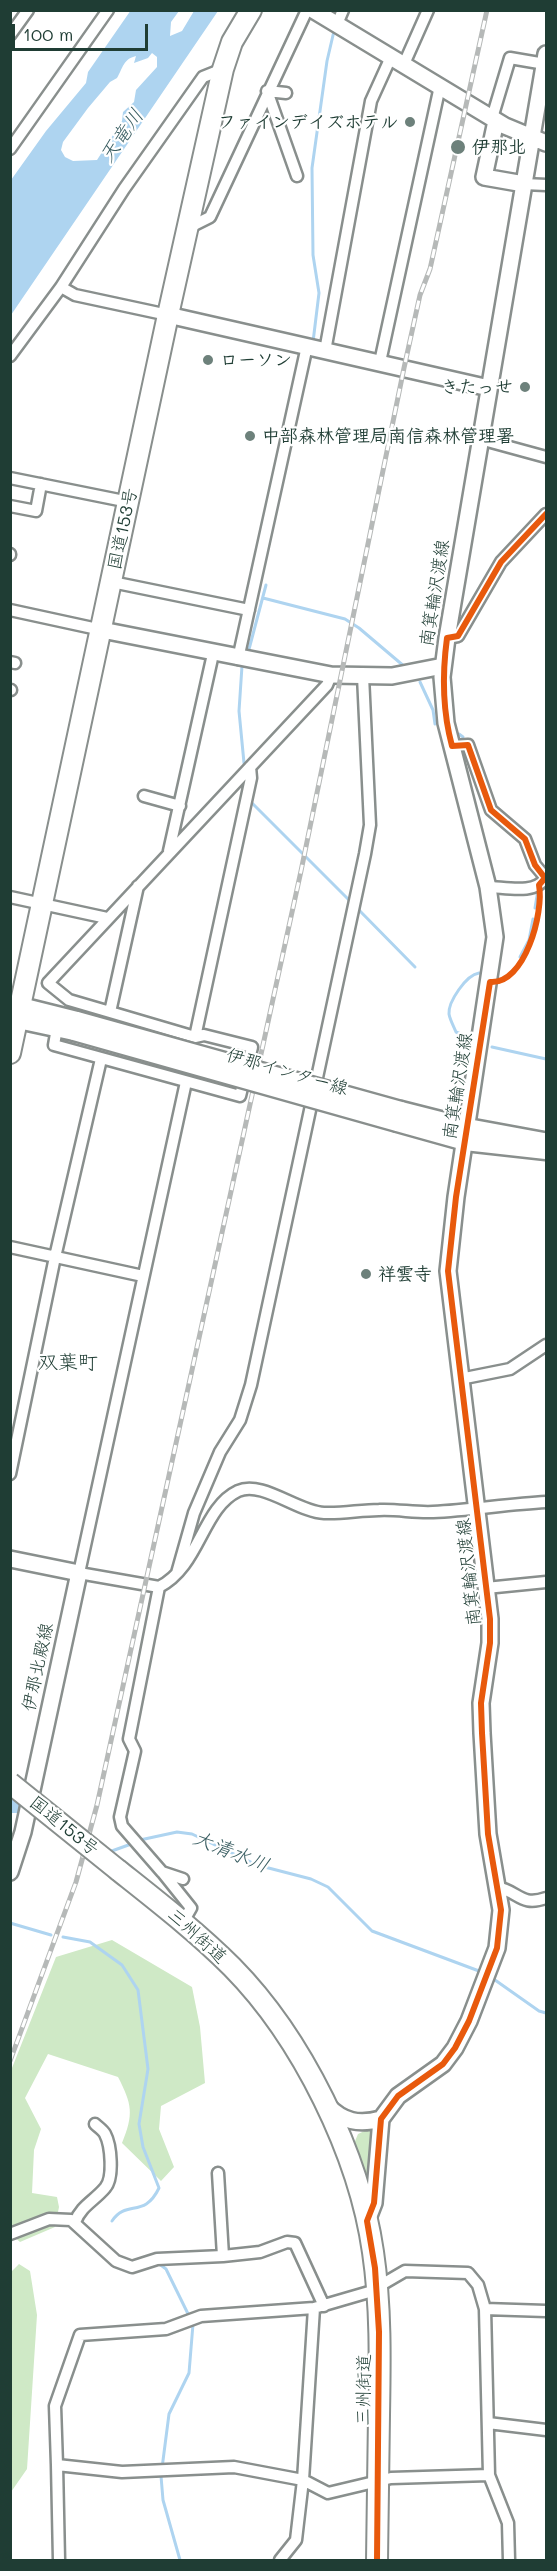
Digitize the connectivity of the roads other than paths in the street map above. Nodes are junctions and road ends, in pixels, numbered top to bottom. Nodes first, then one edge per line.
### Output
1 (28, 10) edge
2 (108, 10) edge
3 (251, 10) edge
4 (307, 10) edge
5 (313, 10) edge
6 (428, 10) edge
7 (340, 17) edge
8 (10, 35) edge
9 (546, 59) edge
10 (398, 61) junction
11 (223, 69) junction
12 (440, 86) junction
13 (267, 91) junction
14 (286, 93) dead end
15 (494, 119) junction
16 (540, 139) edge
17 (10, 149) edge
18 (297, 176) dead end
19 (524, 184) junction
20 (546, 185) edge
21 (188, 228) junction
22 (61, 287) junction
23 (168, 315) junction
24 (307, 346) junction
25 (325, 351) junction
26 (10, 356) edge
27 (380, 362) junction
28 (489, 388) junction
29 (480, 439) junction
30 (546, 457) edge
31 (10, 478) edge
32 (41, 484) junction
33 (129, 502) junction
34 (10, 506) edge
35 (546, 514) edge
36 (112, 582) junction
37 (10, 610) edge
38 (249, 610) junction
39 (102, 630) junction
40 (447, 638) junction
41 (213, 654) junction
42 (238, 659) junction
43 (443, 666) junction
44 (331, 675) junction
45 (363, 676) junction
46 (452, 746) junction
47 (249, 767) junction
48 (144, 796) dead end
49 (180, 806) junction
50 (169, 851) junction
51 (546, 878) edge
52 (138, 886) junction
53 (488, 887) junction
54 (10, 897) edge
55 (42, 903) junction
56 (107, 918) junction
57 (66, 998) junction
58 (110, 1012) junction
59 (17, 1017) edge
60 (67, 1024) junction
61 (195, 1036) junction
62 (10, 1053) edge
63 (101, 1059) junction
64 (186, 1082) junction
65 (466, 1134) junction
66 (546, 1141) edge
67 (546, 1151) edge
68 (10, 1247) edge
69 (55, 1257) junction
70 (140, 1275) junction
71 (546, 1345) edge
72 (460, 1379) junction
73 (10, 1474) edge
74 (546, 1502) edge
75 (476, 1507) junction
76 (10, 1559) edge
77 (79, 1574) junction
78 (176, 1576) junction
79 (546, 1582) edge
80 (159, 1587) junction
81 (486, 1588) junction
82 (10, 1783) edge
83 (10, 1797) edge
84 (28, 1805) junction
85 (118, 1870) joint
86 (10, 1872) edge
87 (162, 1872) junction
88 (183, 1880) dead end
89 (496, 1887) junction
90 (546, 1898) edge
91 (183, 1922) junction
92 (323, 2101) junction
93 (374, 2121) junction
94 (95, 2124) dead end
95 (345, 2150) junction
96 (218, 2173) dead end
97 (367, 2221) junction
98 (75, 2222) junction
99 (10, 2234) edge
100 (223, 2256) junction
101 (376, 2287) junction
102 (319, 2307) junction
103 (485, 2309) junction
104 (546, 2311) edge
105 (488, 2424) junction
106 (546, 2430) edge
107 (57, 2465) junction
108 (489, 2475) junction
109 (303, 2480) junction
110 (378, 2481) junction
111 (59, 2560) edge
112 (280, 2560) edge
113 (377, 2560) edge
114 (508, 2560) edge

1 - 8 street
2 - 17 street
3 - 11 highway, 国道153号
4 - 13 street
5 - 7 main road
6 - 10 street
7 - 10 main road
9 - 15 street
9 - 16 main road, 南箕輪沢渡線
10 - 12 main road
10 - 25 street
11 - 21 highway, 国道153号
11 - 22 street
12 - 15 main road
12 - 27 street
13 - 14 street
13 - 18 street
13 - 21 street
15 - 16 main road
15 - 19 main road
16 - 19 main road, 南箕輪沢渡線
19 - 20 street
19 - 28 main road, 南箕輪沢渡線
21 - 23 highway, 国道153号
22 - 23 street
22 - 26 street
23 - 24 main road
23 - 33 highway, 国道153号
24 - 25 main road
24 - 38 street
25 - 27 main road
27 - 28 main road
28 - 29 main road, 南箕輪沢渡線
29 - 30 street
29 - 40 main road, 南箕輪沢渡線
31 - 32 street
32 - 33 street
32 - 34 street
33 - 36 highway, 国道153号
35 - 40 street
36 - 38 street
36 - 39 highway, 国道153号
37 - 39 street
38 - 42 street
39 - 41 main road
39 - 55 highway, 国道153号
40 - 43 main road, 南箕輪沢渡線
41 - 42 main road
41 - 49 street
42 - 44 main road
43 - 45 main road
43 - 46 main road, 南箕輪沢渡線
44 - 45 main road
44 - 47 street
45 - 78 street
46 - 51 street
46 - 53 main road, 南箕輪沢渡線
47 - 50 street
47 - 61 street
48 - 49 street
49 - 50 street
50 - 52 street
51 - 53 street
52 - 56 street
52 - 58 street
53 - 65 main road, 南箕輪沢渡線
54 - 55 street
55 - 56 street
55 - 59 highway, 国道153号
56 - 57 street
57 - 58 street
57 - 60 street
58 - 61 street
59 - 60 main road, 伊那インター線
59 - 62 highway, 国道153号
60 - 63 street
60 - 65 main road, 伊那インター線, bridge
61 - 64 street
63 - 64 street
63 - 69 street
64 - 70 street
65 - 66 main road, 伊那インター線
65 - 67 main road, 伊那インター線
65 - 72 main road, 南箕輪沢渡線
68 - 69 street
69 - 70 street
69 - 73 street
70 - 77 street
71 - 72 street
72 - 75 main road, 南箕輪沢渡線
74 - 75 street
75 - 78 street
75 - 81 main road, 南箕輪沢渡線
76 - 77 main road
77 - 80 street
77 - 84 main road, 伊那北殿線
78 - 80 street
79 - 81 street
80 - 87 street
81 - 89 main road, 南箕輪沢渡線
82 - 85 highway, 国道153号, bridge
83 - 84 street
84 - 86 main road, 伊那北殿線
85 - 91 highway, 三州街道
87 - 88 street
87 - 91 street
89 - 90 street
89 - 93 main road, 南箕輪沢渡線
91 - 92 highway, 三州街道
92 - 93 main road
92 - 95 highway, 三州街道
93 - 95 main road, 南箕輪沢渡線
93 - 97 main road
94 - 98 street
95 - 97 highway, 三州街道
96 - 100 street
97 - 101 highway, 三州街道
98 - 99 street
98 - 100 street
100 - 102 street
101 - 102 street
101 - 103 street
101 - 110 highway, 三州街道
102 - 107 street
102 - 109 street
103 - 104 street
103 - 105 street
105 - 106 street
105 - 108 street
107 - 109 street
107 - 111 street
108 - 110 street
108 - 114 street
109 - 110 street
109 - 112 street
110 - 113 highway, 三州街道

